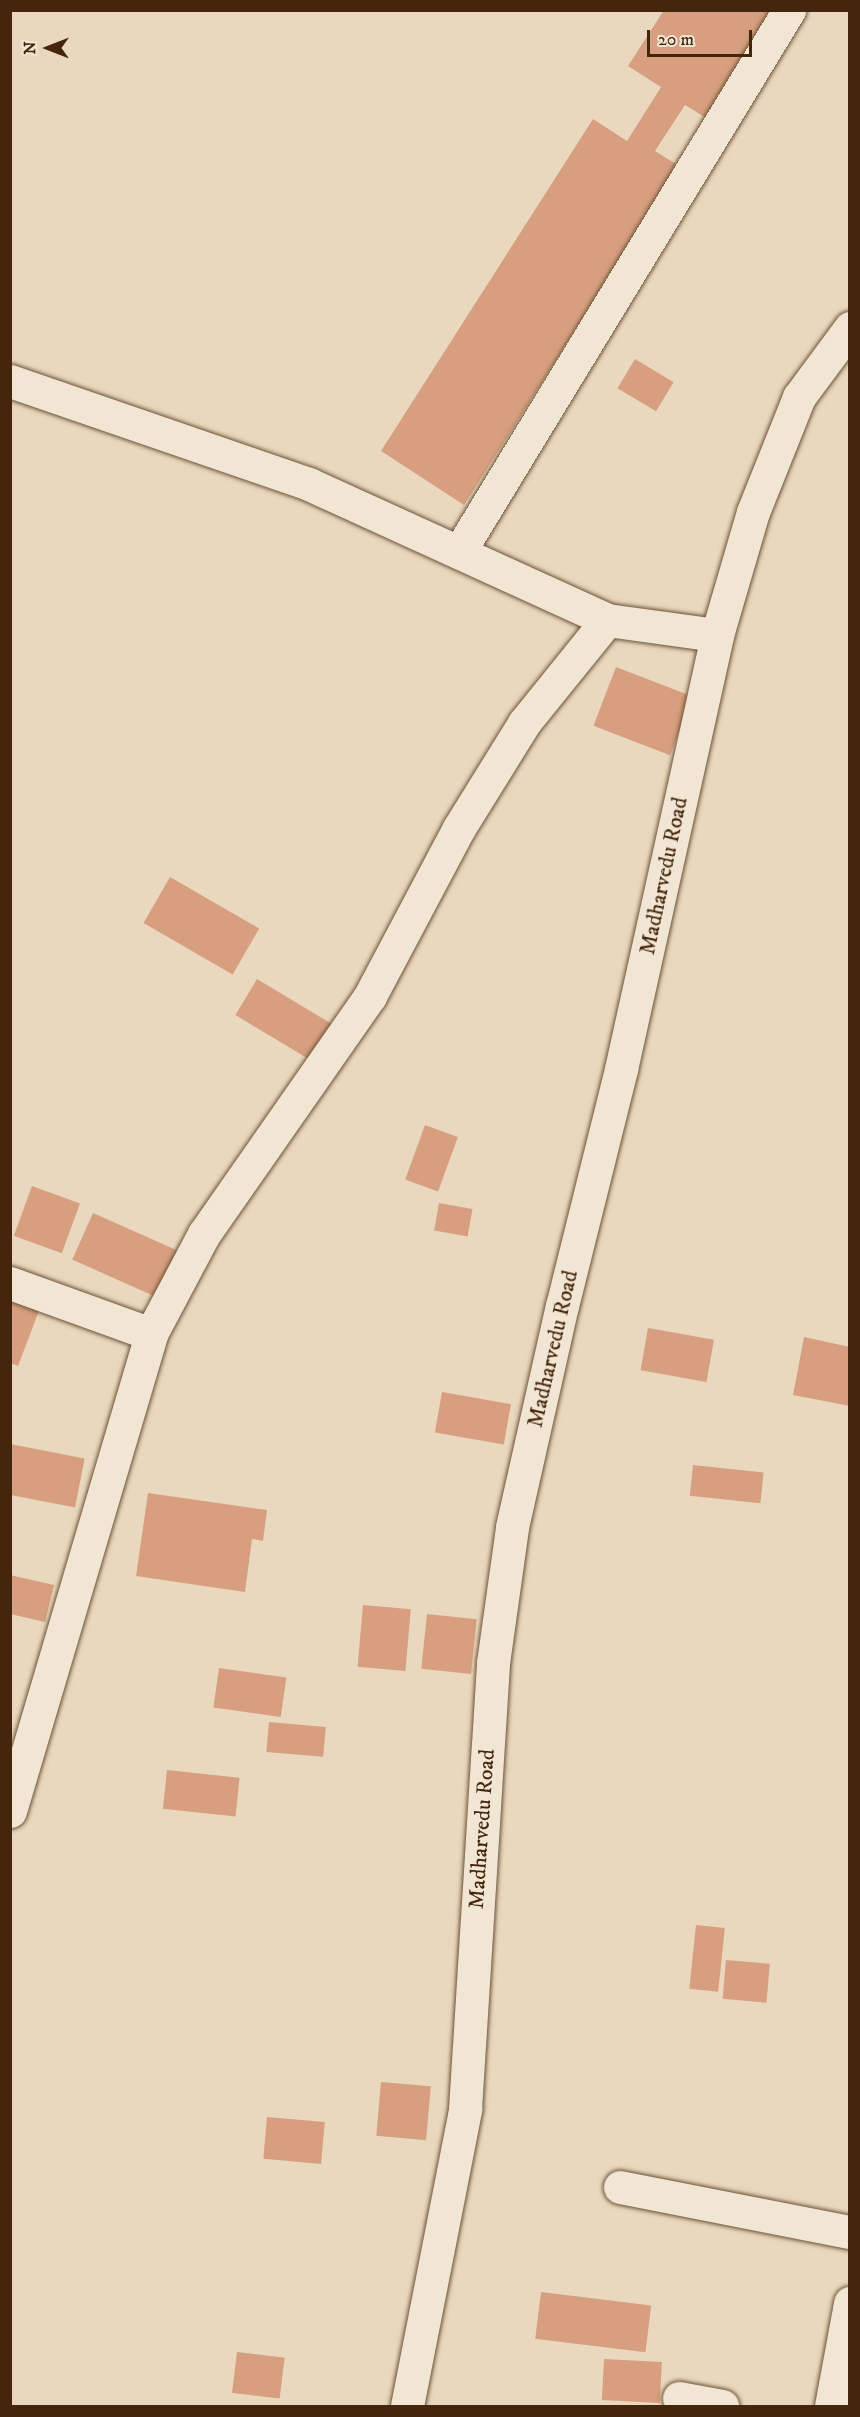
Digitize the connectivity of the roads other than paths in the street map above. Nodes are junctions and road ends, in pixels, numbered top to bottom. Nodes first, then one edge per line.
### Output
1 (789, 10) edge
2 (849, 328) edge
3 (10, 381) edge
4 (459, 552) junction
5 (607, 620) junction
6 (717, 635) junction
7 (10, 1283) edge
8 (151, 1334) junction
9 (10, 1812) edge
10 (620, 2187) dead end
11 (849, 2232) edge
12 (849, 2303) edge
13 (679, 2398) dead end
14 (407, 2406) edge
15 (722, 2406) edge
16 (831, 2406) edge

1 - 4 street
2 - 6 street, Madharvedu Road
3 - 4 street
4 - 5 street
5 - 6 street
5 - 8 street
6 - 14 street, Madharvedu Road
7 - 8 street
8 - 9 street
10 - 11 street
12 - 16 street
13 - 15 street

